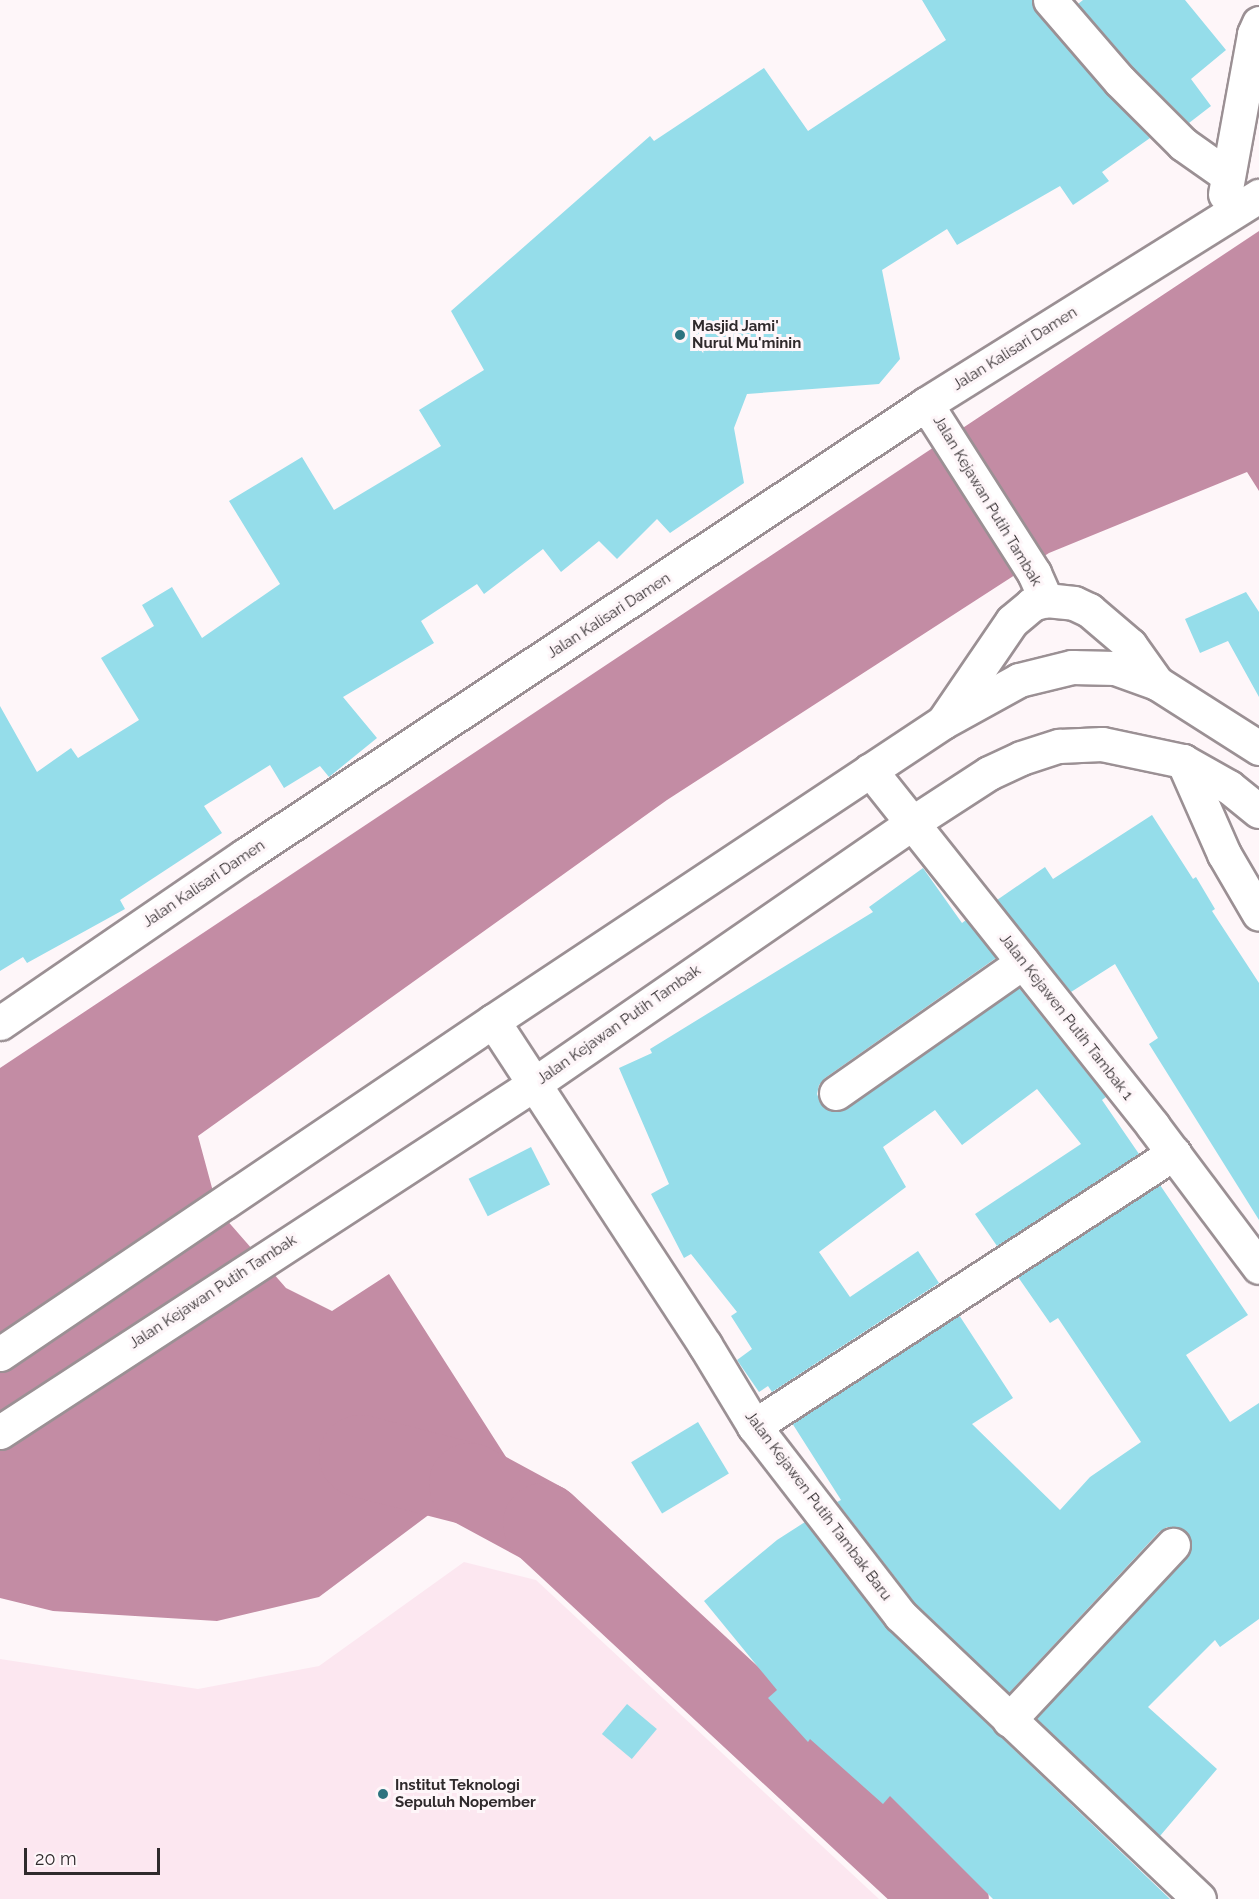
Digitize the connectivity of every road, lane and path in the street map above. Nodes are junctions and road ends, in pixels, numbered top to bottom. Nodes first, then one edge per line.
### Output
1 (1050, 0) edge
2 (1259, 23) edge
3 (1227, 175) junction
4 (1259, 196) edge
5 (1223, 218) junction
6 (934, 414) junction
7 (1040, 586) junction
8 (1157, 683) junction
9 (943, 722) junction
10 (1258, 745) edge
11 (1183, 761) junction
12 (870, 770) junction
13 (1259, 811) edge
14 (912, 823) junction
15 (1259, 914) edge
16 (1023, 962) junction
17 (493, 1021) junction
18 (0, 1023) edge
19 (534, 1084) junction
20 (836, 1093) dead end
21 (1174, 1153) junction
22 (1259, 1267) edge
23 (0, 1354) edge
24 (754, 1426) junction
25 (0, 1432) edge
26 (1173, 1545) dead end
27 (1009, 1720) junction
28 (1199, 1899) edge

1 - 3 street
2 - 3 street
3 - 5 street
4 - 5 street, Jalan Kalisari Damen
5 - 6 street, Jalan Kalisari Damen
6 - 7 street, Jalan Kejawan Putih Tambak
6 - 18 street, Jalan Kalisari Damen
7 - 8 street, Jalan Kejawan Putih Tambak
7 - 9 street, Jalan Kejawan Putih Tambak
8 - 9 street, Jalan Kejawan Putih Tambak
8 - 10 street, Jalan Kejawan Putih Tambak
9 - 12 street, Jalan Kejawan Putih Tambak
11 - 13 street, Jalan Kejawan Putih Tambak
11 - 14 street, Jalan Kejawan Putih Tambak
11 - 15 street
12 - 14 street, Jalan Kejawen Putih Tambak 1
12 - 17 street, Jalan Kejawan Putih Tambak
14 - 16 street, Jalan Kejawen Putih Tambak 1
14 - 19 street, Jalan Kejawan Putih Tambak
16 - 20 street
16 - 21 street, Jalan Kejawen Putih Tambak 1
17 - 19 street, Jalan Kejawen Putih Tambak Baru
17 - 23 street, Jalan Kejawan Putih Tambak
19 - 24 street, Jalan Kejawen Putih Tambak Baru
19 - 25 street, Jalan Kejawan Putih Tambak
21 - 22 street, Jalan Kejawen Putih Tambak 1
21 - 24 street
24 - 27 street, Jalan Kejawen Putih Tambak Baru
26 - 27 street
27 - 28 street, Jalan Kejawen Putih Tambak Baru

